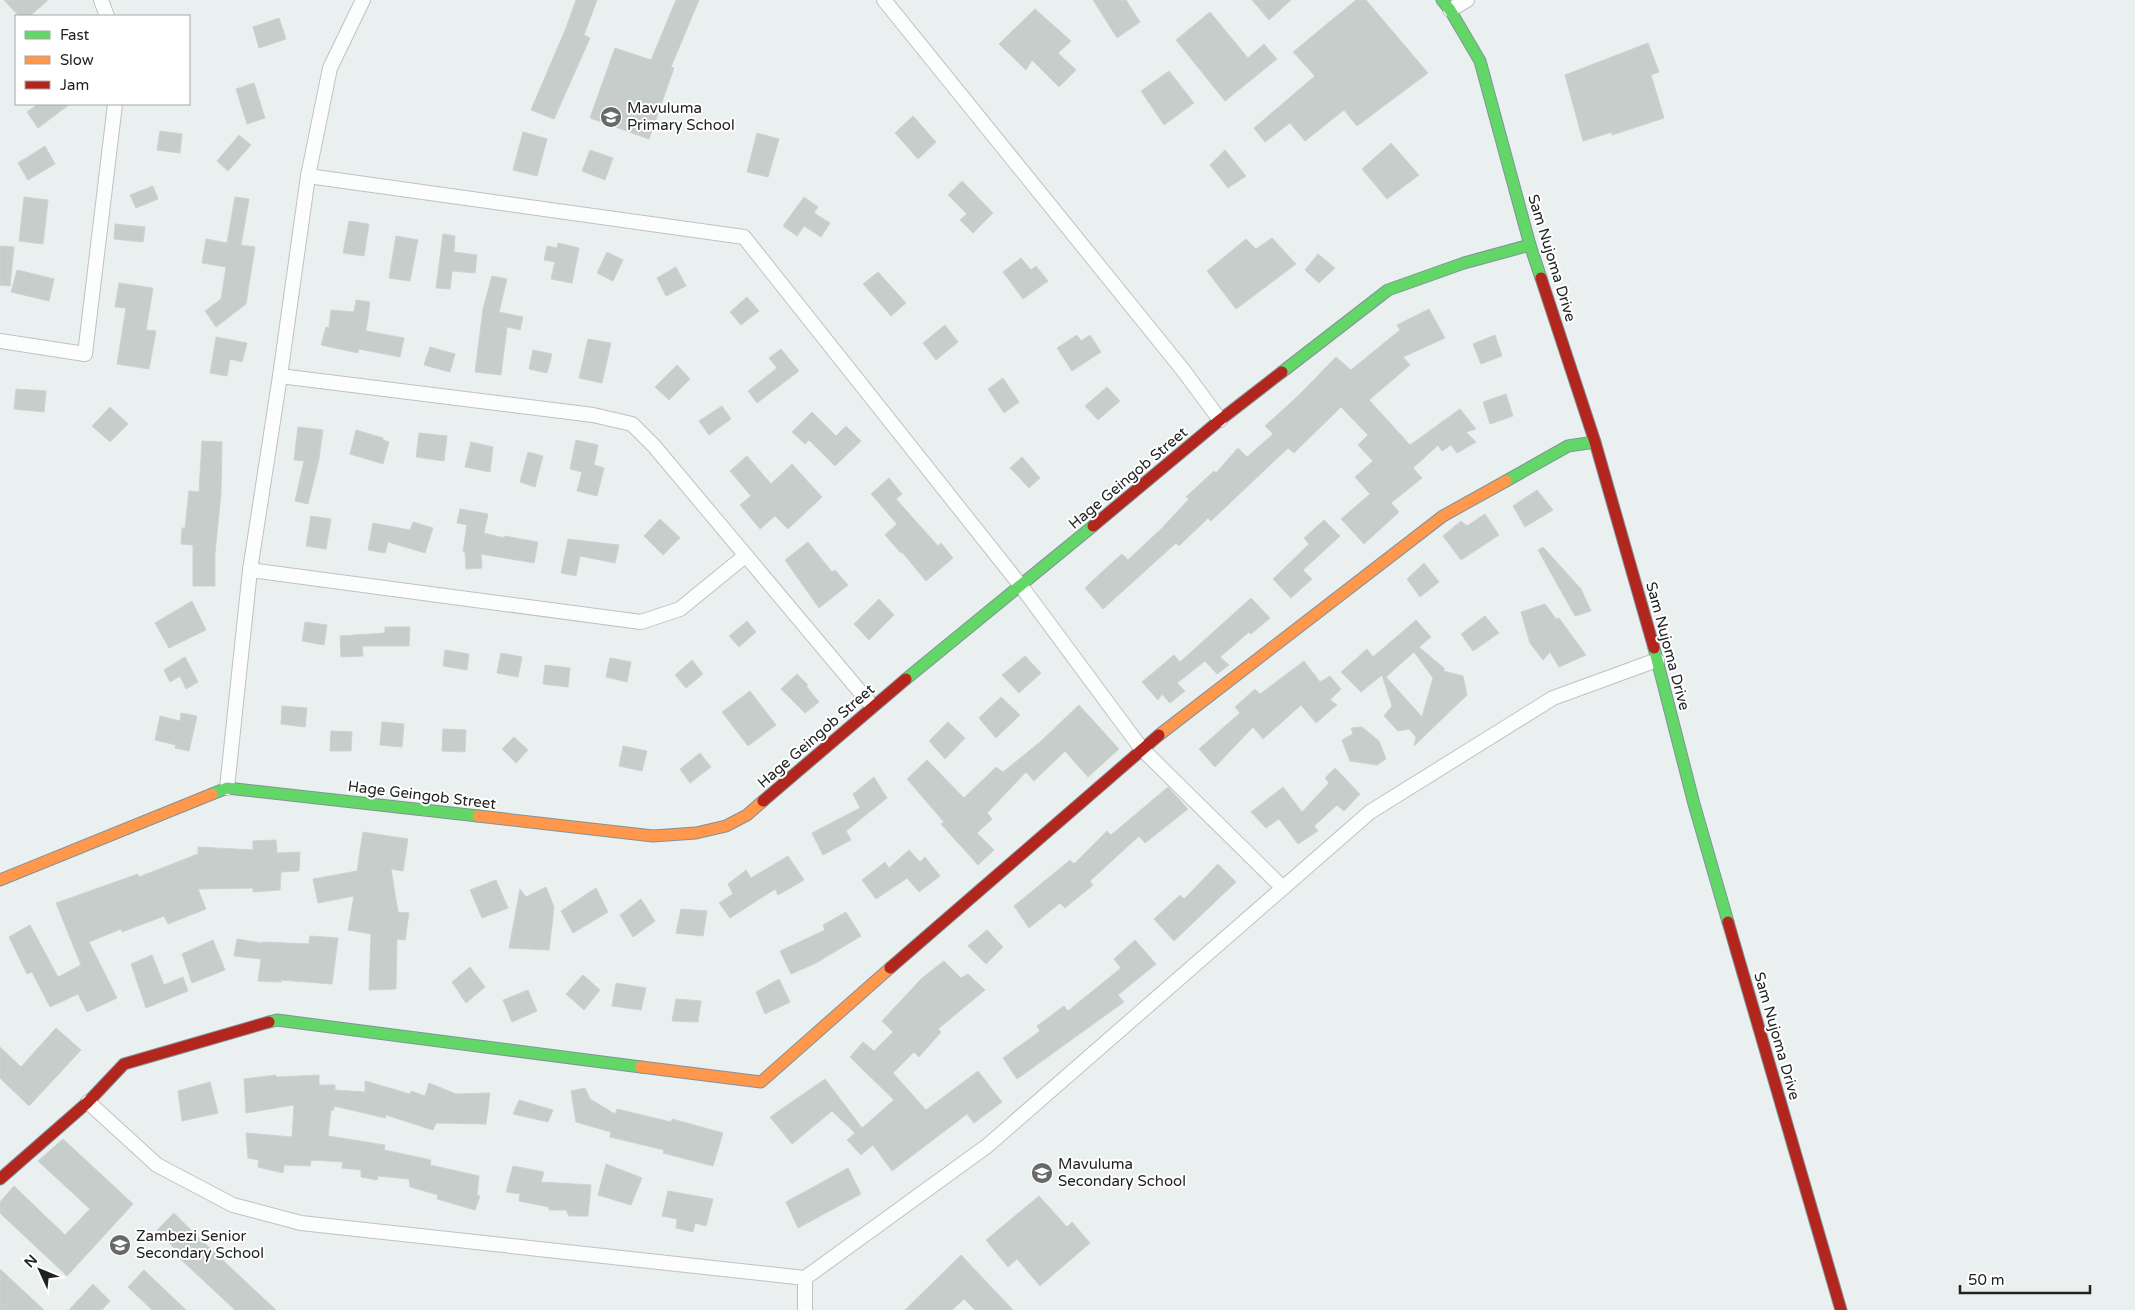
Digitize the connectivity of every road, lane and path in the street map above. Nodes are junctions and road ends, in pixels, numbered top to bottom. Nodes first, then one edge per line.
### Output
1 (101, 0) edge
2 (363, 0) edge
3 (884, 0) edge
4 (1467, 0) edge
5 (1446, 5) edge
6 (107, 15) edge
7 (115, 105) edge
8 (308, 176) junction
9 (1530, 245) junction
10 (0, 341) edge
11 (280, 376) junction
12 (1220, 420) junction
13 (1595, 442) junction
14 (745, 556) junction
15 (250, 570) junction
16 (1022, 586) junction
17 (1657, 660) junction
18 (872, 706) junction
19 (1141, 748) junction
20 (227, 788) junction
21 (0, 880) edge
22 (1283, 888) junction
23 (88, 1102) junction
24 (0, 1179) edge
25 (805, 1278) junction
26 (805, 1310) edge
27 (1841, 1310) edge

1 - 6 street
2 - 8 street
3 - 12 street
4 - 5 street
5 - 9 street, Sam Nujoma Drive
7 - 10 street
8 - 11 street
8 - 16 street
9 - 12 street, Hage Geingob Street
9 - 13 street, Sam Nujoma Drive
11 - 14 street
11 - 15 street
12 - 16 street, Hage Geingob Street
13 - 17 street, Sam Nujoma Drive
13 - 19 street
14 - 15 street
14 - 18 street
15 - 20 street
16 - 18 street, Hage Geingob Street
16 - 19 street
17 - 22 street
17 - 27 street, Sam Nujoma Drive
18 - 20 street, Hage Geingob Street
19 - 22 street
19 - 23 street
20 - 21 street, Hage Geingob Street
22 - 25 street
23 - 24 street
23 - 25 street
25 - 26 street

